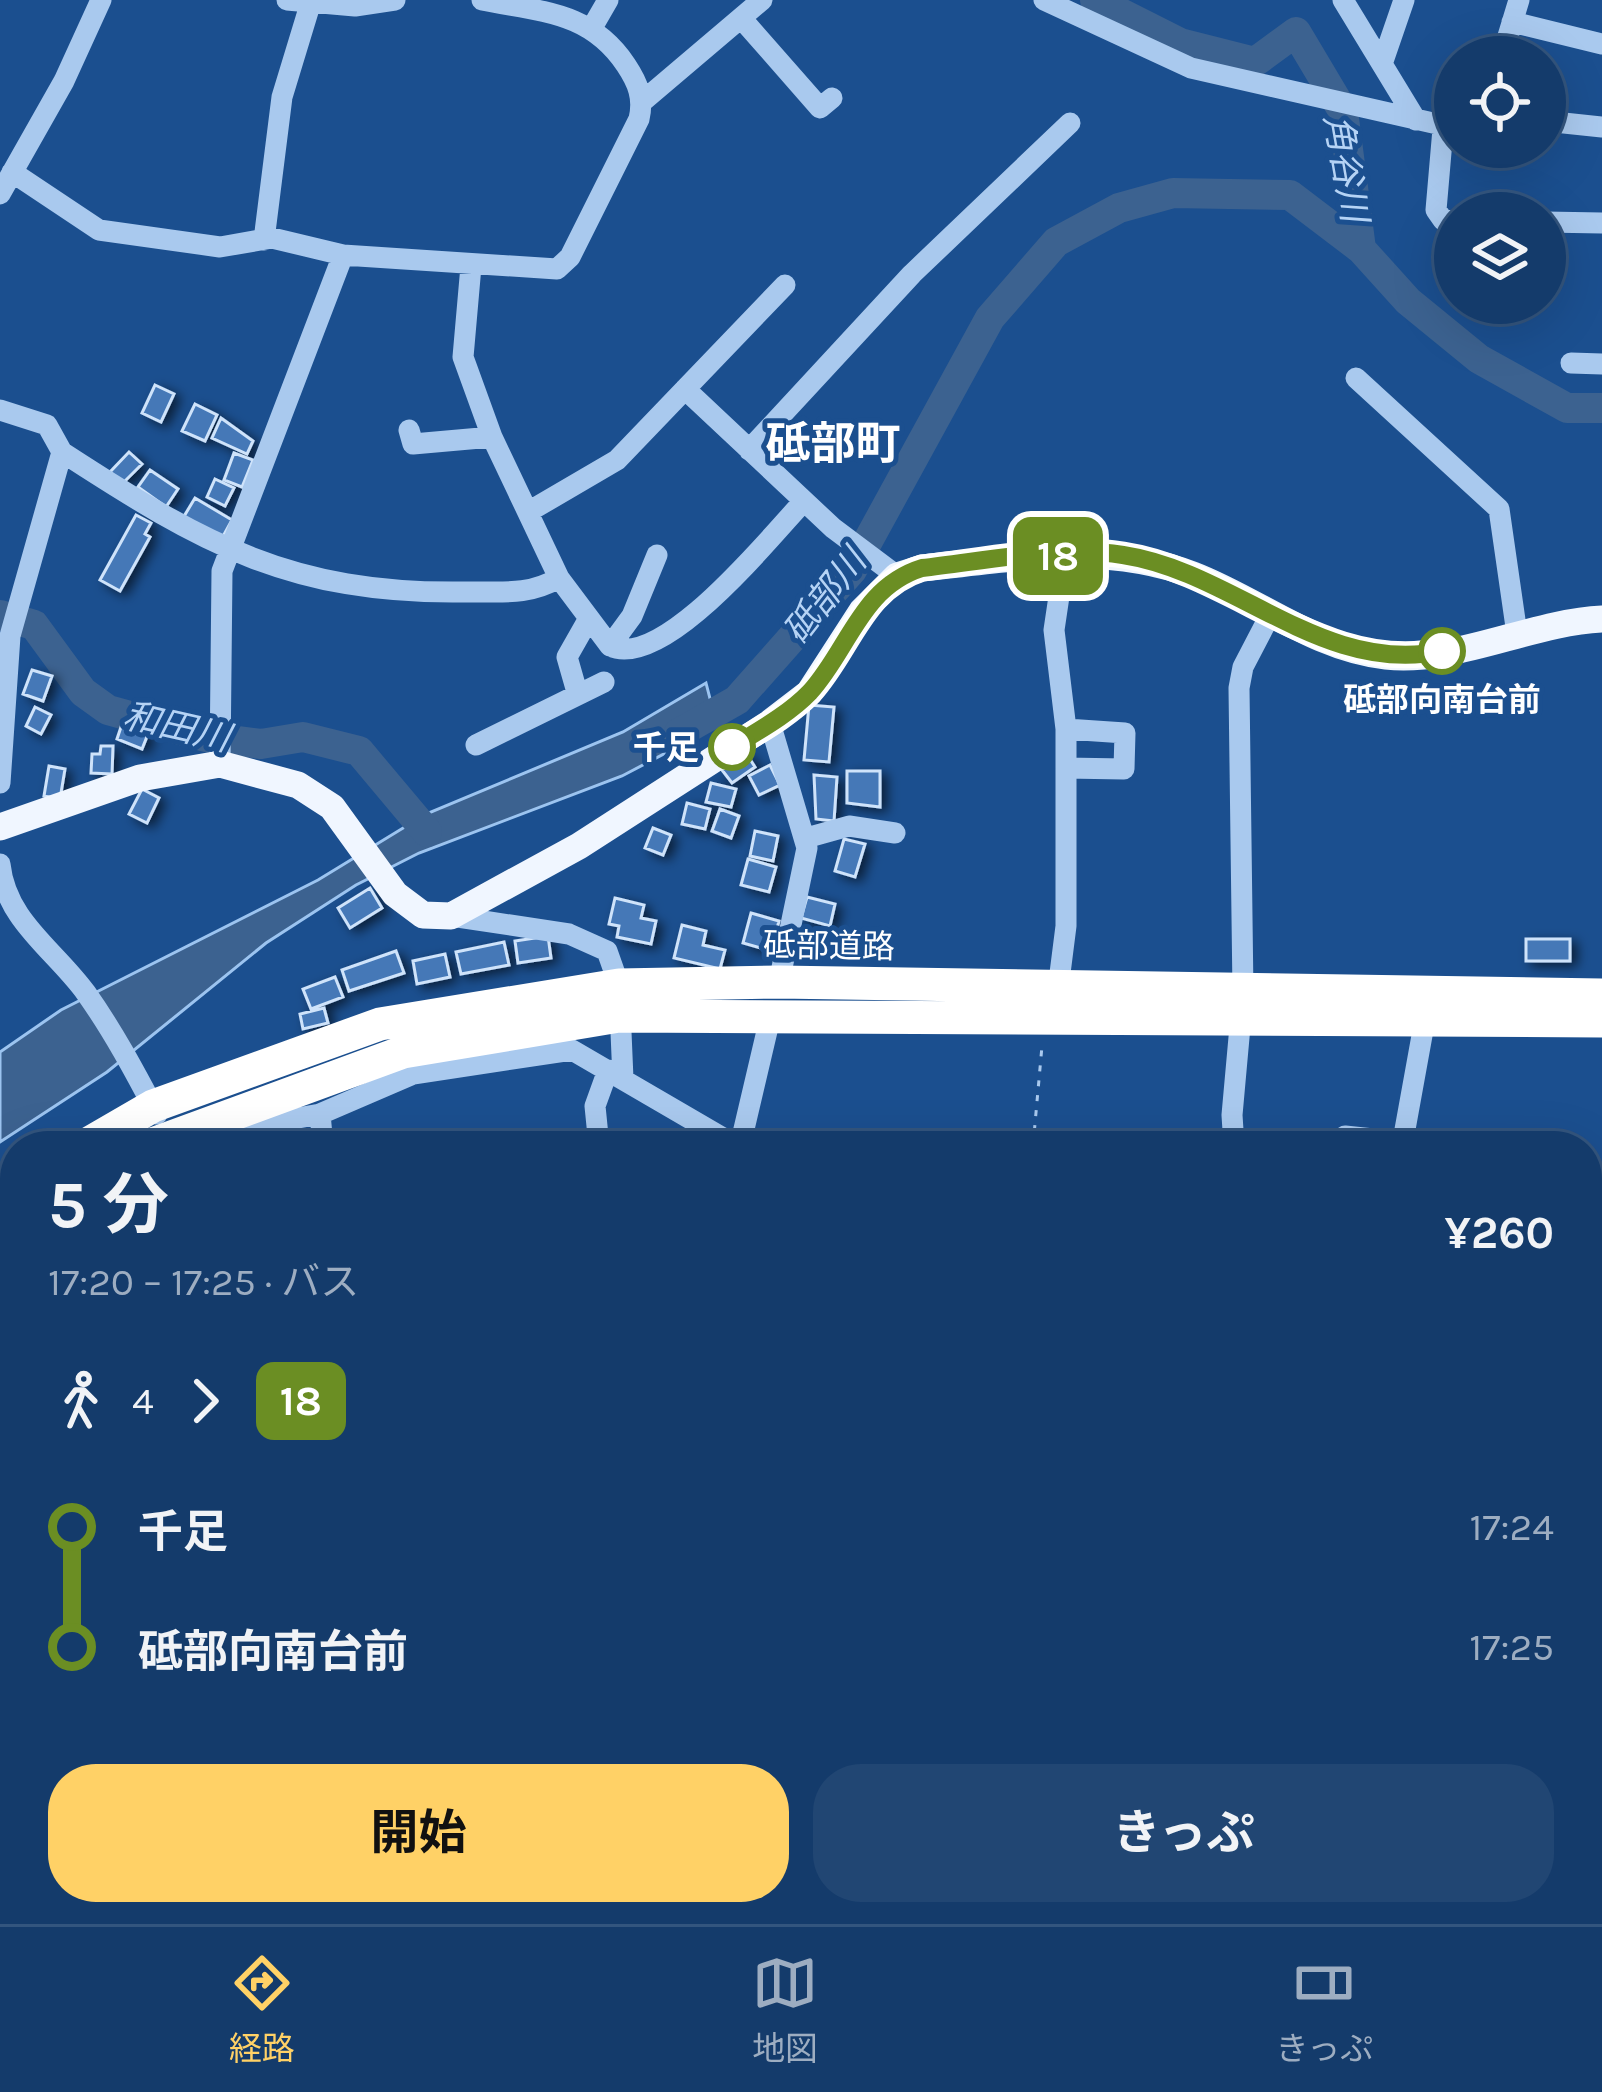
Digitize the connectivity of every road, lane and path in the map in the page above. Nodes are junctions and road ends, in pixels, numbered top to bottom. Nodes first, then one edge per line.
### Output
1 (101, 0) edge
2 (287, 0) edge
3 (395, 0) edge
4 (482, 0) edge
5 (608, 0) edge
6 (762, 0) edge
7 (1044, 0) edge
8 (1343, 0) edge
9 (1404, 0) edge
10 (310, 5) junction
11 (1516, 11) edge
12 (741, 18) junction
13 (593, 26) junction
14 (1602, 44) edge
15 (1382, 64) junction
16 (643, 100) junction
17 (820, 108) dead end
18 (1416, 120) junction
19 (1070, 123) dead end
20 (1566, 124) edge
21 (1434, 125) edge
22 (1602, 127) edge
23 (11, 172) junction
24 (0, 194) edge
25 (1566, 222) edge
26 (1602, 223) edge
27 (264, 240) junction
28 (344, 254) junction
29 (471, 266) junction
30 (785, 286) dead end
31 (1571, 363) dead end
32 (1602, 364) edge
33 (1355, 378) dead end
34 (685, 389) junction
35 (0, 410) edge
36 (410, 430) dead end
37 (492, 437) junction
38 (749, 450) junction
39 (62, 452) junction
40 (804, 501) junction
41 (528, 512) junction
42 (230, 553) junction
43 (657, 556) dead end
44 (1065, 556) junction
45 (887, 568) junction
46 (560, 578) junction
47 (1269, 616) junction
48 (1602, 619) edge
49 (587, 620) junction
50 (1517, 634) junction
51 (610, 646) junction
52 (604, 682) dead end
53 (577, 692) junction
54 (770, 723) junction
55 (1066, 729) junction
56 (476, 746) dead end
57 (221, 751) junction
58 (1066, 768) junction
59 (0, 782) edge
60 (0, 827) edge
61 (896, 833) dead end
62 (806, 838) junction
63 (0, 864) edge
64 (451, 916) junction
65 (1602, 995) edge
66 (775, 998) junction
67 (619, 1001) junction
68 (1053, 1002) junction
69 (1243, 1005) junction
70 (1425, 1019) junction
71 (1602, 1021) edge
72 (615, 1075) junction
73 (320, 1114) junction
74 (156, 1129) edge
75 (322, 1131) edge
76 (598, 1131) edge
77 (719, 1131) edge
78 (748, 1131) edge
79 (1034, 1131) edge
80 (1233, 1131) edge
81 (1404, 1131) edge

1 - 23 street
2 - 10 street
3 - 10 street
4 - 13 street
5 - 13 street
6 - 12 street
7 - 18 street
8 - 15 street
9 - 15 street
10 - 27 street
11 - 14 street
12 - 16 street
12 - 17 street
13 - 16 street
15 - 18 street
16 - 29 street
18 - 21 street
19 - 38 street
20 - 22 street
23 - 24 street
23 - 27 street
25 - 26 street
27 - 28 street
28 - 29 street
28 - 42 street
29 - 37 street
30 - 34 street
31 - 32 street
33 - 50 street
34 - 38 street
34 - 41 street
35 - 39 street
36 - 37 street
37 - 41 street
38 - 40 street
39 - 42 street
39 - 59 street
40 - 45 street
40 - 51 street
41 - 46 street
42 - 46 street
42 - 57 street
43 - 51 street
44 - 45 main road
44 - 47 main road
44 - 55 street
45 - 54 main road
46 - 49 street
47 - 50 main road
47 - 69 street
48 - 50 main road
49 - 51 street
49 - 53 street
52 - 53 street
53 - 56 street
54 - 62 street
54 - 64 main road
55 - 58 street
55 - 58 street
57 - 60 main road
57 - 64 main road
58 - 68 street
61 - 62 street
62 - 66 street
63 - 74 street
64 - 67 street
65 - 69 highway, 砥部道路
66 - 67 highway, 砥部道路
66 - 68 highway, 砥部道路
66 - 78 street
67 - 72 street
67 - 74 highway, 砥部道路
68 - 69 highway, 砥部道路
68 - 79 path
69 - 70 highway, 砥部道路
69 - 80 street
70 - 71 highway, 砥部道路
70 - 81 street
72 - 73 street
72 - 76 street
72 - 77 street
73 - 74 street
73 - 75 street

